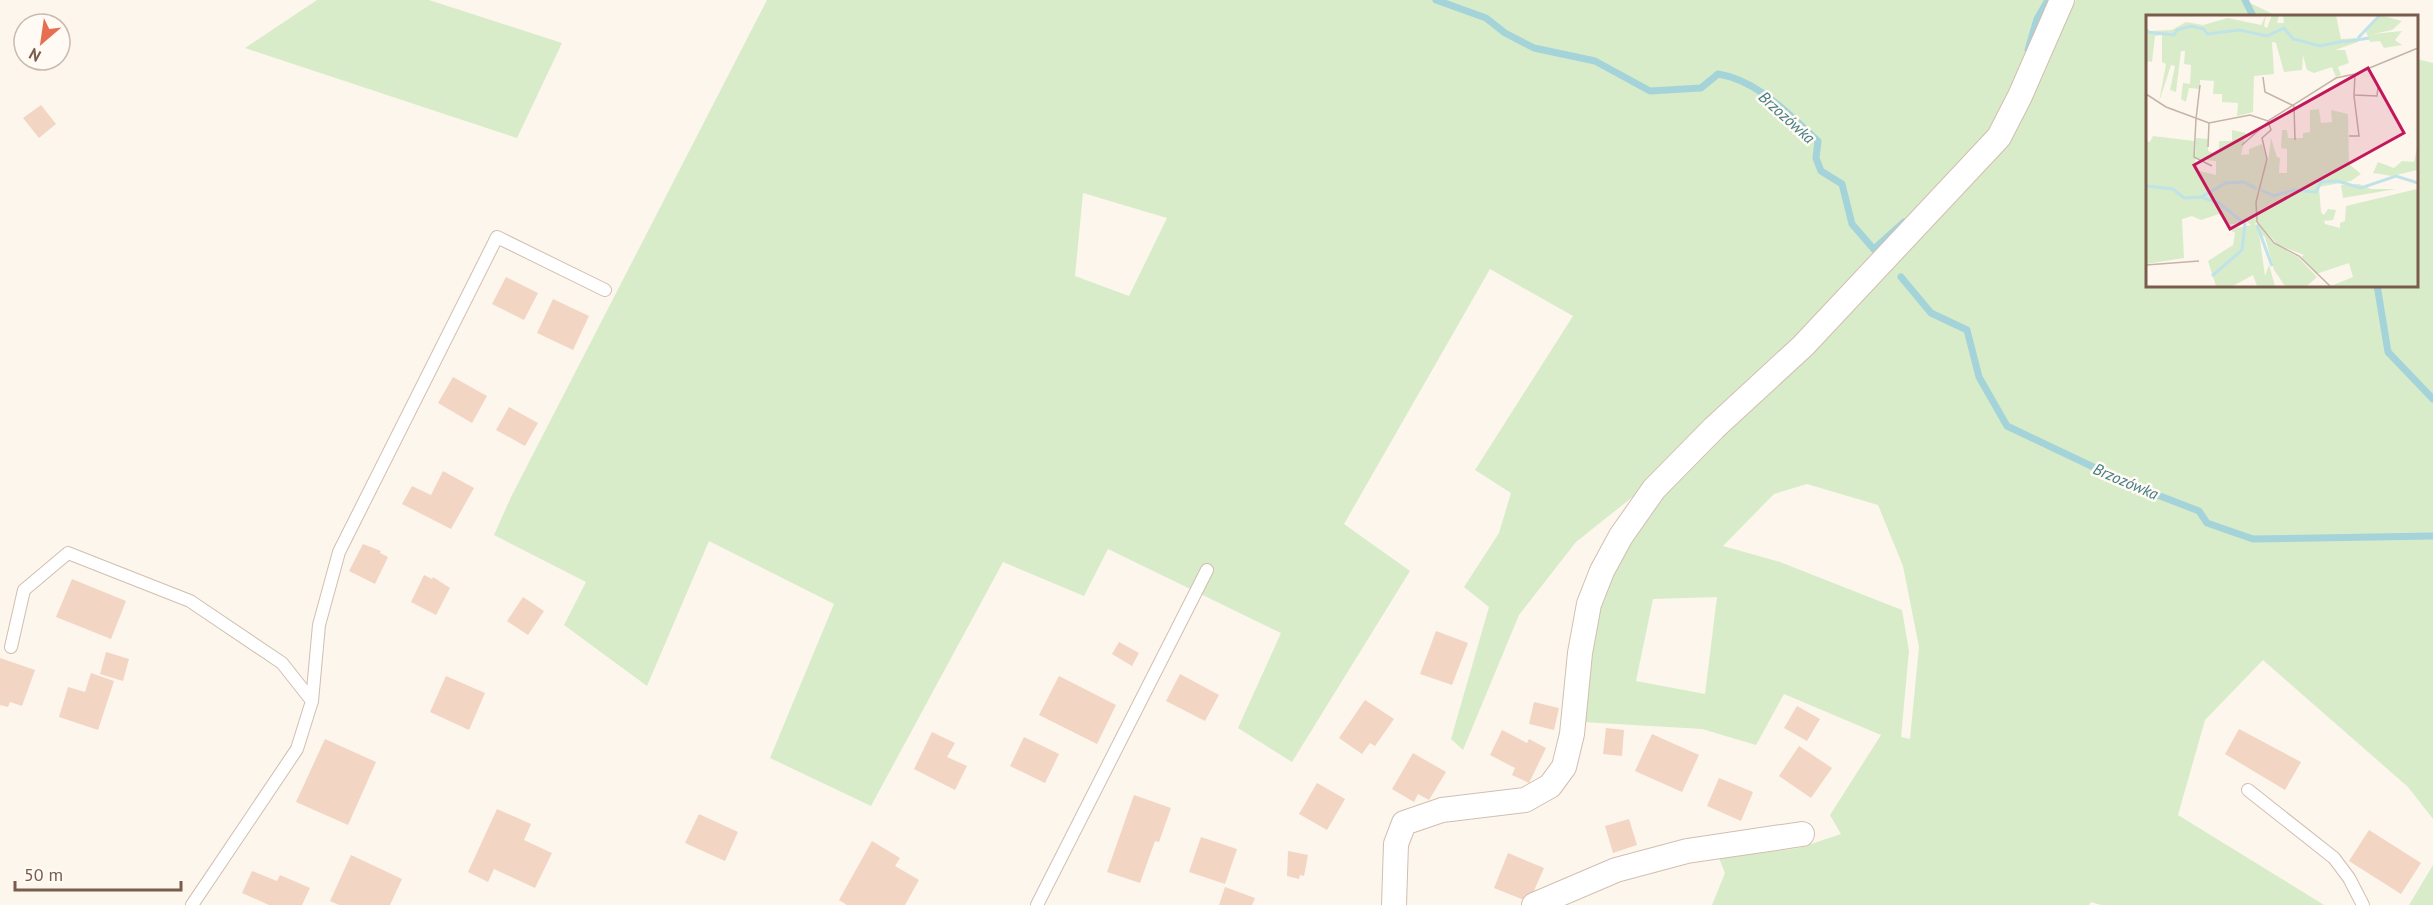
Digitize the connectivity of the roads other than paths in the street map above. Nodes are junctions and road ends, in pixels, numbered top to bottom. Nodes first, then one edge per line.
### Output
1 (2062, 0) edge
2 (605, 290) dead end
3 (1207, 570) dead end
4 (12, 647) dead end
5 (312, 701) junction
6 (2248, 790) dead end
7 (1802, 834) dead end
8 (192, 905) edge
9 (1037, 905) edge
10 (1394, 905) edge
11 (1534, 905) edge
12 (2363, 905) edge

1 - 10 street
2 - 5 lane
3 - 9 lane
4 - 5 lane
5 - 8 lane
6 - 12 lane
7 - 11 street

